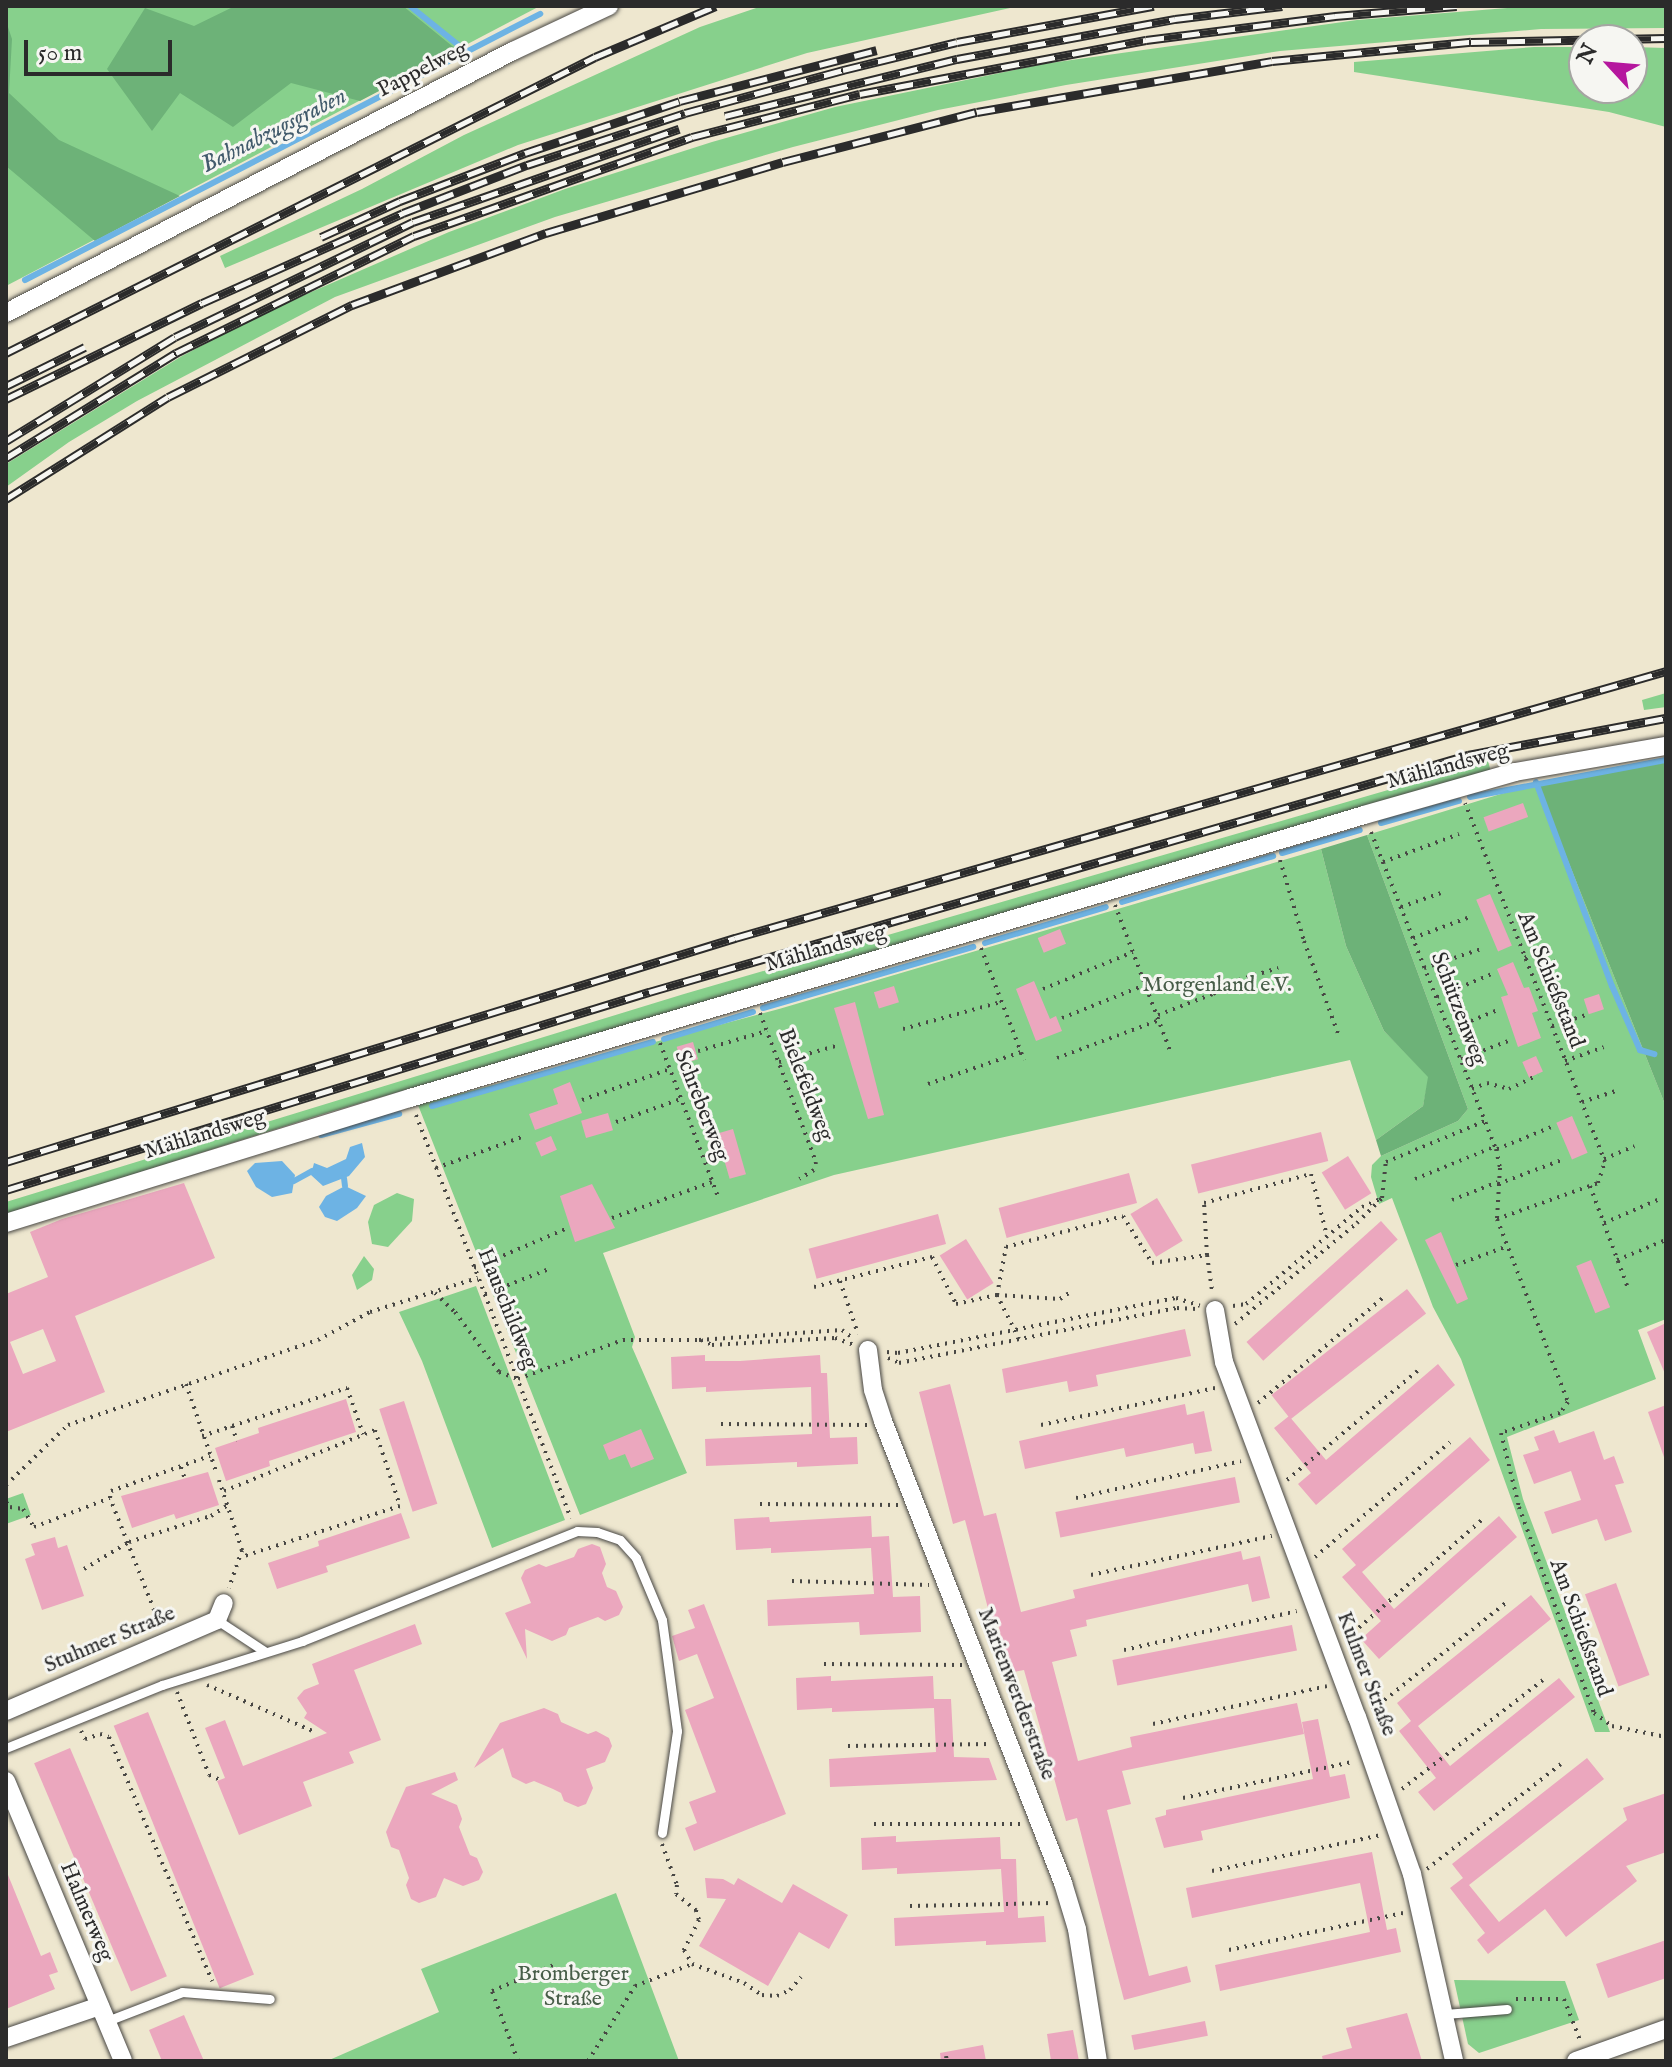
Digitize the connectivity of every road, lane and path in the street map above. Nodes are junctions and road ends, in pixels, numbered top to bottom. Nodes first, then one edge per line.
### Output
1 (609, 6) edge
2 (6, 313) edge
3 (1666, 746) edge
4 (1462, 787) junction
5 (1364, 815) junction
6 (1459, 834) dead end
7 (1275, 842) junction
8 (1383, 862) junction
9 (1110, 891) junction
10 (1441, 893) dead end
11 (1401, 907) junction
12 (1470, 917) dead end
13 (974, 931) junction
14 (1413, 938) junction
15 (1484, 948) dead end
16 (1133, 952) junction
17 (1525, 958) junction
18 (1556, 962) dead end
19 (1278, 968) dead end
20 (1424, 968) junction
21 (1494, 973) dead end
22 (1145, 985) junction
23 (1043, 989) dead end
24 (753, 996) junction
25 (1436, 997) junction
26 (1002, 1001) junction
27 (1500, 1009) dead end
28 (1586, 1015) dead end
29 (1062, 1018) dead end
30 (1158, 1018) junction
31 (654, 1026) junction
32 (1552, 1026) junction
33 (903, 1029) dead end
34 (1449, 1030) junction
35 (767, 1031) junction
36 (1339, 1036) dead end
37 (1511, 1040) dead end
38 (839, 1045) dead end
39 (1604, 1047) dead end
40 (698, 1051) dead end
41 (1021, 1052) junction
42 (1171, 1053) dead end
43 (1057, 1058) dead end
44 (1461, 1059) junction
45 (1024, 1060) dead end
46 (1565, 1061) junction
47 (779, 1062) junction
48 (670, 1069) junction
49 (1538, 1075) dead end
50 (928, 1084) dead end
51 (1472, 1089) junction
52 (1618, 1090) dead end
53 (410, 1098) junction
54 (682, 1099) junction
55 (582, 1100) dead end
56 (1582, 1103) junction
57 (1485, 1121) junction
58 (616, 1122) dead end
59 (1554, 1126) dead end
60 (522, 1137) dead end
61 (1634, 1146) dead end
62 (1495, 1148) junction
63 (1604, 1159) junction
64 (1562, 1160) dead end
65 (436, 1168) junction
66 (799, 1179) dead end
67 (1415, 1179) dead end
68 (713, 1182) junction
69 (1498, 1183) junction
70 (1590, 1185) junction
71 (1382, 1198) junction
72 (1662, 1198) dead end
73 (719, 1199) dead end
74 (1452, 1200) dead end
75 (612, 1218) dead end
76 (1497, 1219) junction
77 (6, 1223) edge
78 (1604, 1223) junction
79 (568, 1228) dead end
80 (1327, 1236) junction
81 (1666, 1240) edge
82 (1508, 1246) junction
83 (1207, 1255) junction
84 (1617, 1260) junction
85 (1456, 1265) dead end
86 (474, 1268) junction
87 (549, 1269) dead end
88 (478, 1278) junction
89 (840, 1281) junction
90 (814, 1287) dead end
91 (1628, 1288) dead end
92 (435, 1293) junction
93 (1069, 1293) dead end
94 (485, 1294) junction
95 (997, 1295) junction
96 (1385, 1296) dead end
97 (1214, 1302) junction
98 (1015, 1331) junction
99 (1219, 1333) junction
100 (699, 1340) junction
101 (1019, 1340) junction
102 (868, 1350) junction
103 (1421, 1368) dead end
104 (518, 1379) junction
105 (1232, 1383) junction
106 (186, 1384) junction
107 (320, 1397) junction
108 (323, 1406) dead end
109 (275, 1412) junction
110 (1244, 1415) junction
111 (279, 1421) dead end
112 (883, 1421) junction
113 (721, 1424) dead end
114 (1041, 1425) dead end
115 (232, 1426) junction
116 (1501, 1433) joint
117 (363, 1435) junction
118 (202, 1436) junction
119 (237, 1441) dead end
120 (1450, 1442) dead end
121 (210, 1456) junction
122 (1260, 1457) junction
123 (181, 1466) junction
124 (216, 1471) dead end
125 (185, 1479) dead end
126 (219, 1480) dead end
127 (140, 1481) junction
128 (6, 1485) edge
129 (142, 1489) dead end
130 (224, 1491) junction
131 (1272, 1491) junction
132 (110, 1498) junction
133 (1076, 1498) dead end
134 (914, 1501) junction
135 (6, 1502) edge
136 (760, 1504) dead end
137 (228, 1505) junction
138 (1482, 1520) dead end
139 (1286, 1529) junction
140 (577, 1531) junction
141 (129, 1542) junction
142 (241, 1557) junction
143 (84, 1569) dead end
144 (1301, 1569) junction
145 (1091, 1575) dead end
146 (792, 1581) dead end
147 (947, 1581) junction
148 (1507, 1602) dead end
149 (1315, 1606) junction
150 (220, 1611) junction
151 (168, 1641) junction
152 (1330, 1646) junction
153 (1124, 1650) dead end
154 (264, 1651) junction
155 (978, 1663) junction
156 (824, 1664) dead end
157 (198, 1674) junction
158 (1543, 1680) dead end
159 (174, 1682) junction
160 (1344, 1682) junction
161 (6, 1711) edge
162 (1357, 1717) junction
163 (1153, 1724) dead end
164 (315, 1732) dead end
165 (83, 1736) dead end
166 (1666, 1737) edge
167 (1008, 1740) junction
168 (848, 1746) dead end
169 (6, 1748) edge
170 (1371, 1756) junction
171 (1561, 1764) dead end
172 (220, 1780) dead end
173 (6, 1781) edge
174 (1387, 1797) junction
175 (1183, 1798) dead end
176 (1039, 1822) junction
177 (874, 1824) dead end
178 (1397, 1831) junction
179 (662, 1833) joint
180 (1212, 1871) dead end
181 (1412, 1874) junction
182 (1069, 1903) junction
183 (910, 1906) dead end
184 (1421, 1908) junction
185 (1229, 1950) dead end
186 (692, 1964) junction
187 (554, 1965) dead end
188 (801, 1977) dead end
189 (217, 1994) junction
190 (270, 1999) dead end
191 (1505, 2004) joint
192 (104, 2014) junction
193 (1445, 2014) junction
194 (1666, 2029) edge
195 (6, 2038) edge
196 (1581, 2059) edge
197 (123, 2061) edge
198 (518, 2061) edge
199 (588, 2061) edge
200 (1098, 2061) edge
201 (1454, 2061) edge

1 - 2 street, Pappelweg
3 - 4 street, Mählandsweg
4 - 5 street, Mählandsweg
4 - 17 path, Am Schießstand
5 - 7 street, Mählandsweg
5 - 8 path, Schützenweg
6 - 8 path
7 - 9 street, Mählandsweg
7 - 36 path
8 - 11 path, Schützenweg
9 - 13 street, Mählandsweg
9 - 16 path
10 - 11 path
11 - 14 path, Schützenweg
12 - 14 path
13 - 24 street, Mählandsweg
13 - 26 path
14 - 20 path, Schützenweg
15 - 20 path
16 - 22 path
16 - 23 path
17 - 18 path
17 - 32 path, Am Schießstand
19 - 30 path
20 - 25 path, Schützenweg
21 - 25 path
22 - 29 path
22 - 30 path
24 - 31 street, Mählandsweg
24 - 35 path, Bielefeldweg
25 - 34 path, Schützenweg
26 - 33 path
26 - 41 path
27 - 34 path
28 - 32 path
30 - 42 path
30 - 43 path
31 - 48 path, Schreberweg
31 - 53 street, Mählandsweg
32 - 46 path, Am Schießstand
34 - 44 path, Schützenweg
35 - 40 path
35 - 47 path, Bielefeldweg
37 - 44 path
38 - 47 path
39 - 46 path
41 - 45 path
41 - 50 path
44 - 51 path, Schützenweg
46 - 56 path, Am Schießstand
47 - 66 path, Bielefeldweg
48 - 54 path, Schreberweg
48 - 55 path
49 - 51 path
51 - 57 path, Schützenweg
52 - 56 path
53 - 65 path, Hauschildweg
53 - 77 street, Mählandsweg
54 - 58 path
54 - 68 path, Schreberweg
56 - 63 path, Am Schießstand
57 - 62 path, Schützenweg
57 - 71 path
59 - 62 path
60 - 65 path
61 - 63 path
62 - 67 path
62 - 69 path, Schützenweg
63 - 70 path
64 - 69 path
65 - 86 path, Hauschildweg
68 - 73 path, Schreberweg
68 - 75 path
69 - 74 path
69 - 76 path, Schützenweg
70 - 76 path
70 - 78 path
71 - 80 path
71 - 99 path
72 - 78 path
76 - 82 path, Schützenweg
78 - 84 path
79 - 86 path
80 - 83 path
80 - 97 path
81 - 84 path
82 - 85 path
82 - 116 path, Schützenweg
83 - 95 path
83 - 97 path
84 - 91 path
86 - 88 path, Hauschildweg
87 - 94 path
88 - 92 path
88 - 94 path, Hauschildweg
89 - 90 path
89 - 95 path
89 - 102 path
92 - 104 path
92 - 106 path
93 - 95 path
94 - 104 path, Hauschildweg
95 - 98 path
96 - 110 path
97 - 98 path
97 - 99 street, Kulmer Straße
97 - 101 path
98 - 101 path
98 - 102 path
99 - 105 street, Kulmer Straße
100 - 102 path
100 - 102 path
100 - 104 path
101 - 102 path
102 - 112 street, Marienwerderstraße
103 - 131 path
104 - 140 path, Hauschildweg
105 - 110 street, Kulmer Straße
105 - 114 path
106 - 118 path
106 - 128 path
107 - 108 path
107 - 109 path
107 - 117 path
109 - 111 path
109 - 115 path
110 - 122 street, Kulmer Straße
112 - 113 path
112 - 134 street, Marienwerderstraße
115 - 118 path
115 - 119 path
116 - 166 path, Am Schießstand
117 - 130 path
117 - 142 path
118 - 121 path
120 - 144 path
121 - 123 path
121 - 124 path
122 - 131 street, Kulmer Straße
122 - 133 path
123 - 125 path
123 - 127 path
126 - 130 path
127 - 129 path
127 - 132 path
130 - 137 path
131 - 139 street, Kulmer Straße
132 - 135 path
132 - 141 path
134 - 136 path
134 - 147 street, Marienwerderstraße
137 - 141 path
137 - 142 path
138 - 152 path
139 - 144 street, Kulmer Straße
139 - 145 path
140 - 154 lane
140 - 179 lane
141 - 143 path
141 - 151 path
142 - 150 path
144 - 149 street, Kulmer Straße
146 - 147 path
147 - 155 street, Marienwerderstraße
148 - 162 path
149 - 152 street, Kulmer Straße
149 - 153 path
150 - 151 street, Stuhmer Straße
150 - 154 lane
151 - 161 street, Stuhmer Straße
152 - 160 street, Kulmer Straße
154 - 157 lane
155 - 156 path
155 - 167 street, Marienwerderstraße
157 - 159 lane
157 - 164 path
158 - 174 path
159 - 169 lane
159 - 172 path
160 - 162 street, Kulmer Straße
160 - 163 path
162 - 170 street, Kulmer Straße
165 - 189 path
167 - 168 path
167 - 176 street, Marienwerderstraße
170 - 174 street, Kulmer Straße
170 - 175 path
171 - 181 path
173 - 192 street, Halmerweg
174 - 178 street, Kulmer Straße
176 - 177 path
176 - 182 street, Marienwerderstraße
178 - 180 path
178 - 181 street, Kulmer Straße
179 - 186 path
181 - 184 street, Kulmer Straße
182 - 183 path
182 - 200 street, Marienwerderstraße
184 - 185 path
184 - 193 street, Kulmer Straße
186 - 188 path
186 - 199 path
187 - 198 path
189 - 190 lane
189 - 192 lane
191 - 193 lane
191 - 196 path
192 - 195 street
192 - 197 street, Halmerweg
193 - 201 street, Kulmer Straße
194 - 196 street

